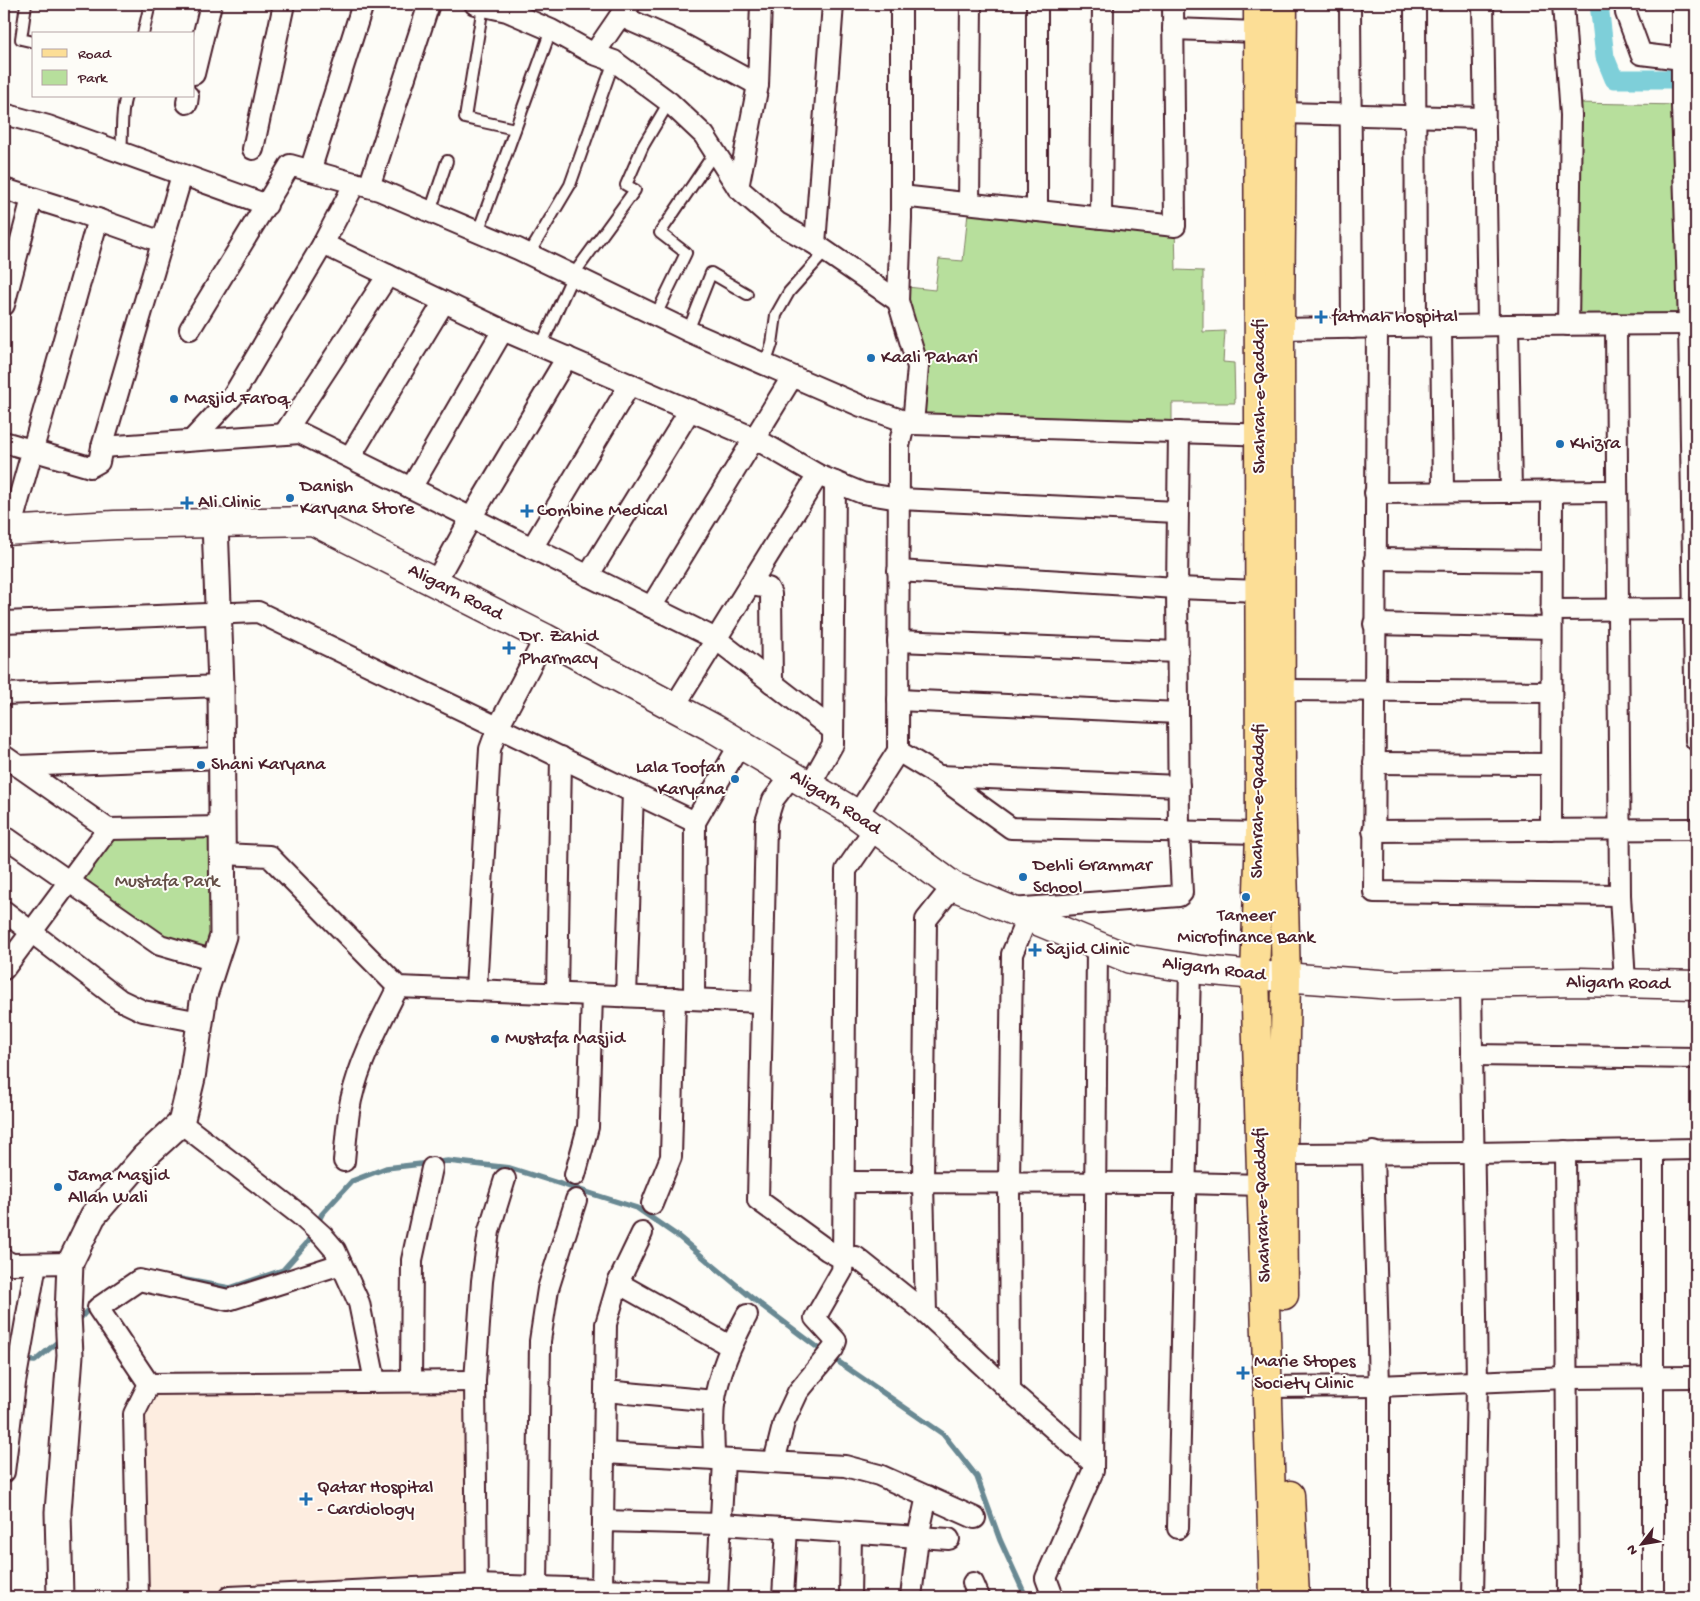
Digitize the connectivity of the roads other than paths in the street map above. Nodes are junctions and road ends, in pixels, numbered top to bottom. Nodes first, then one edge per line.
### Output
1 (26, 4) edge
2 (150, 4) edge
3 (211, 4) edge
4 (284, 4) edge
5 (363, 4) edge
6 (429, 4) edge
7 (760, 4) edge
8 (833, 4) edge
9 (902, 4) edge
10 (971, 4) edge
11 (1037, 4) edge
12 (1103, 4) edge
13 (1173, 4) edge
14 (1258, 4) edge
15 (1283, 4) edge
16 (1350, 4) edge
17 (1415, 4) edge
18 (1483, 4) edge
19 (1563, 4) edge
20 (1625, 4) edge
21 (1682, 4) edge
22 (479, 5) edge
23 (511, 8) edge
24 (625, 10) edge
25 (1174, 29) junction
26 (551, 30) junction
27 (143, 32) edge
28 (1258, 32) junction
29 (32, 42) edge
30 (594, 54) junction
31 (1682, 58) junction
32 (614, 61) junction
33 (195, 70) edge
34 (758, 85) junction
35 (125, 98) edge
36 (669, 102) junction
37 (1283, 113) junction
38 (4, 114) edge
39 (1351, 115) junction
40 (1416, 116) junction
41 (1484, 118) junction
42 (516, 128) junction
43 (253, 149) dead end
44 (715, 152) junction
45 (121, 153) junction
46 (447, 162) dead end
47 (310, 171) junction
48 (182, 175) junction
49 (362, 185) junction
50 (738, 188) junction
51 (4, 190) edge
52 (901, 196) junction
53 (32, 198) junction
54 (969, 203) junction
55 (267, 205) junction
56 (1037, 211) junction
57 (430, 212) junction
58 (1101, 218) junction
59 (98, 219) junction
60 (478, 232) junction
61 (162, 242) junction
62 (323, 244) junction
63 (820, 248) junction
64 (529, 254) junction
65 (388, 275) junction
66 (573, 275) junction
67 (747, 294) dead end
68 (898, 301) junction
69 (444, 302) junction
70 (4, 305) edge
71 (656, 315) junction
72 (1616, 324) junction
73 (1693, 324) edge
74 (1488, 325) junction
75 (1508, 325) junction
76 (1568, 325) junction
77 (1416, 326) junction
78 (1441, 326) junction
79 (1377, 327) junction
80 (190, 328) dead end
81 (1352, 328) junction
82 (1280, 329) junction
83 (503, 330) junction
84 (688, 331) junction
85 (541, 346) junction
86 (568, 358) junction
87 (765, 365) junction
88 (792, 377) junction
89 (630, 384) junction
90 (690, 410) junction
91 (909, 423) junction
92 (1179, 432) junction
93 (284, 434) junction
94 (1271, 435) junction
95 (754, 438) junction
96 (192, 440) junction
97 (4, 442) edge
98 (102, 447) junction
99 (33, 450) junction
100 (350, 457) junction
101 (826, 478) junction
102 (411, 488) junction
103 (1552, 491) junction
104 (1617, 491) junction
105 (1443, 492) junction
106 (1511, 492) junction
107 (1376, 493) junction
108 (899, 499) junction
109 (1177, 512) junction
110 (471, 518) junction
111 (215, 523) junction
112 (7, 531) edge
113 (532, 548) junction
114 (1375, 559) junction
115 (1552, 561) junction
116 (898, 571) junction
117 (588, 576) junction
118 (435, 583) junction
119 (750, 585) junction
120 (1177, 588) junction
121 (1260, 591) junction
122 (651, 607) junction
123 (1695, 609) edge
124 (1618, 610) junction
125 (218, 614) junction
126 (1551, 619) junction
127 (4, 622) edge
128 (1374, 624) junction
129 (544, 638) junction
130 (716, 639) junction
131 (898, 641) junction
132 (1178, 652) junction
133 (772, 683) junction
134 (221, 686) junction
135 (1281, 690) junction
136 (1374, 690) junction
137 (1551, 692) junction
138 (4, 694) edge
139 (898, 700) junction
140 (674, 707) junction
141 (1178, 713) junction
142 (498, 727) junction
143 (833, 730) junction
144 (1696, 740) edge
145 (740, 744) junction
146 (898, 751) junction
147 (561, 757) junction
148 (221, 758) junction
149 (11, 761) edge
150 (1374, 763) junction
151 (1551, 764) junction
152 (939, 776) junction
153 (801, 780) junction
154 (1178, 786) junction
155 (633, 792) junction
156 (695, 822) junction
157 (866, 822) junction
158 (222, 827) junction
159 (108, 829) junction
160 (1696, 829) edge
161 (1551, 830) junction
162 (1619, 830) junction
163 (1179, 831) junction
164 (1373, 831) junction
165 (1260, 833) junction
166 (4, 836) edge
167 (222, 854) junction
168 (69, 882) junction
169 (953, 886) junction
170 (1620, 895) junction
171 (4, 911) edge
172 (1018, 913) junction
173 (31, 932) junction
174 (1097, 946) junction
175 (215, 960) junction
176 (1190, 968) junction
177 (4, 969) edge
178 (1255, 975) junction
179 (1286, 978) junction
180 (1471, 983) junction
181 (1625, 983) junction
182 (1696, 985) edge
183 (398, 987) junction
184 (476, 989) junction
185 (557, 993) junction
186 (592, 995) junction
187 (626, 996) junction
188 (685, 999) junction
189 (762, 1002) junction
190 (200, 1022) junction
191 (1472, 1055) junction
192 (1696, 1058) edge
193 (181, 1123) junction
194 (1696, 1149) edge
195 (1653, 1150) junction
196 (1565, 1151) junction
197 (1373, 1152) junction
198 (1474, 1153) junction
199 (1283, 1154) junction
200 (344, 1161) dead end
201 (432, 1168) dead end
202 (575, 1175) dead end
203 (505, 1179) dead end
204 (844, 1182) junction
205 (923, 1183) junction
206 (1009, 1183) junction
207 (1095, 1183) junction
208 (1185, 1183) junction
209 (1262, 1185) junction
210 (576, 1200) dead end
211 (652, 1204) dead end
212 (642, 1233) dead end
213 (843, 1259) junction
214 (4, 1260) edge
215 (70, 1263) junction
216 (36, 1264) junction
217 (341, 1264) junction
218 (618, 1283) junction
219 (926, 1313) junction
220 (747, 1315) dead end
221 (730, 1346) junction
222 (1696, 1377) edge
223 (1567, 1378) junction
224 (1652, 1378) junction
225 (12, 1379) edge
226 (376, 1381) junction
227 (411, 1381) junction
228 (475, 1381) junction
229 (1476, 1382) junction
230 (149, 1384) junction
231 (1276, 1386) junction
232 (1379, 1386) junction
233 (1010, 1391) junction
234 (605, 1392) junction
235 (715, 1401) junction
236 (604, 1453) junction
237 (719, 1459) junction
238 (774, 1462) junction
239 (1093, 1463) junction
240 (4, 1472) edge
241 (926, 1496) junction
242 (975, 1518) dead end
243 (603, 1521) junction
244 (721, 1524) junction
245 (786, 1528) junction
246 (1178, 1528) dead end
247 (851, 1533) junction
248 (918, 1537) junction
249 (949, 1539) dead end
250 (537, 1587) junction
251 (602, 1589) junction
252 (477, 1591) edge
253 (408, 1593) edge
254 (337, 1595) edge
255 (717, 1595) edge
256 (269, 1596) edge
257 (60, 1597) edge
258 (138, 1597) edge
259 (230, 1597) edge
260 (783, 1597) edge
261 (850, 1597) edge
262 (910, 1597) edge
263 (1053, 1597) edge
264 (1274, 1597) edge
265 (1294, 1597) edge
266 (1380, 1597) edge
267 (1473, 1597) edge
268 (1568, 1597) edge
269 (1653, 1597) edge

1 - 29 lane
2 - 27 lane
3 - 33 street
4 - 43 street
5 - 47 street
6 - 49 street
7 - 34 street
8 - 63 street
9 - 52 street
10 - 54 street
11 - 56 street
12 - 58 street
13 - 25 street
14 - 28 main road, Shahrah-e-Qaddafi
15 - 37 main road, Shahrah-e-Qaddafi
16 - 39 street
17 - 40 street
18 - 41 street
19 - 76 street
20 - 31 street
21 - 31 street
22 - 23 street
22 - 42 lane
23 - 26 street
24 - 30 street
24 - 34 street
25 - 28 street
25 - 58 street
26 - 30 street
26 - 42 lane
28 - 94 main road, Shahrah-e-Qaddafi
30 - 32 street
31 - 73 street
32 - 36 street
32 - 64 lane
34 - 50 street
35 - 45 lane
36 - 44 street
36 - 66 lane
37 - 39 street
37 - 82 main road, Shahrah-e-Qaddafi
38 - 45 street
39 - 40 street
39 - 81 street
40 - 41 street
40 - 77 street
41 - 74 street
42 - 60 lane
44 - 50 street
44 - 71 lane
45 - 48 street
46 - 57 lane
47 - 49 street
47 - 55 street
48 - 55 street
48 - 61 street
49 - 57 street
49 - 62 street
50 - 63 street
51 - 53 street
52 - 54 street
52 - 68 street
53 - 59 street
53 - 70 street
54 - 56 street
55 - 80 street
56 - 58 street
57 - 60 street
59 - 61 street
59 - 99 street
60 - 64 street
61 - 98 street
62 - 65 street
62 - 96 street
63 - 68 street
63 - 87 lane
64 - 66 street
65 - 69 street
65 - 93 street
66 - 71 street
66 - 85 lane
67 - 84 lane
68 - 91 street
69 - 83 street
69 - 100 street
71 - 84 street
72 - 73 street
72 - 76 street
72 - 104 street
73 - 123 street
74 - 75 street
74 - 78 street
75 - 76 street
75 - 106 street
77 - 78 street
77 - 79 street
78 - 105 street
79 - 81 street
79 - 107 street
81 - 82 street
82 - 94 main road, Shahrah-e-Qaddafi
83 - 85 street
83 - 102 street
84 - 87 street
85 - 86 street
86 - 89 street
86 - 110 street
87 - 88 street
88 - 91 street
88 - 95 street
89 - 90 street
89 - 113 street
90 - 95 street
90 - 117 street
91 - 92 street
91 - 108 street
92 - 94 street
92 - 109 street
93 - 96 street
93 - 100 street
94 - 121 main road, Shahrah-e-Qaddafi
94 - 135 main road, Shahrah-e-Qaddafi
95 - 101 street
95 - 122 street
96 - 98 street
97 - 99 street
98 - 99 street
99 - 112 street
100 - 102 street
101 - 108 street
101 - 119 street
101 - 143 street
102 - 110 street
103 - 104 street
103 - 106 street
103 - 115 street
104 - 124 street
105 - 106 street
105 - 107 street
107 - 114 street
108 - 109 street
108 - 116 street
109 - 120 street
110 - 113 street
110 - 118 street
111 - 112 main road, Aligarh Road
111 - 118 main road, Aligarh Road
111 - 125 street
113 - 117 street
114 - 115 street
114 - 128 street
115 - 126 street
116 - 120 street
116 - 131 street
117 - 122 street
118 - 129 main road, Aligarh Road
119 - 130 street
119 - 133 street
120 - 121 street
120 - 132 street
121 - 165 main road, Shahrah-e-Qaddafi
122 - 130 street
123 - 124 street
123 - 144 street
124 - 126 street
124 - 162 street
125 - 127 street
125 - 134 street
125 - 142 street
126 - 128 street
126 - 137 street
128 - 136 street
129 - 140 main road, Aligarh Road
129 - 142 street
130 - 133 street
130 - 140 street
131 - 132 street
131 - 139 street
132 - 141 street
133 - 143 street
134 - 138 street
134 - 148 street
135 - 136 street
135 - 179 main road, Shahrah-e-Qaddafi
136 - 137 street
136 - 150 street
137 - 151 street
139 - 141 street
139 - 146 street
140 - 145 main road, Aligarh Road
141 - 154 street
142 - 147 street
142 - 184 street
143 - 153 street
145 - 153 main road, Aligarh Road
145 - 156 street
146 - 152 street
146 - 157 street
147 - 155 street
147 - 185 street
148 - 149 street
148 - 158 street
149 - 159 street
150 - 151 street
150 - 164 street
151 - 161 street
152 - 154 street
152 - 163 street
153 - 157 main road, Aligarh Road
153 - 189 street
154 - 163 street
155 - 156 street
155 - 187 street
156 - 188 street
157 - 169 main road, Aligarh Road
157 - 204 street
158 - 159 street
158 - 167 street
159 - 168 street
160 - 162 street
161 - 162 street
161 - 164 street
162 - 170 street
163 - 165 street
163 - 172 street
164 - 170 street
165 - 178 main road, Shahrah-e-Qaddafi
166 - 168 street
167 - 175 street
167 - 183 street
168 - 173 street
168 - 175 street
169 - 172 main road, Aligarh Road
169 - 205 street
170 - 181 street
171 - 173 street
172 - 174 main road, Aligarh Road
172 - 206 street
173 - 177 street
173 - 190 street
174 - 176 main road, Aligarh Road
174 - 207 street
175 - 190 street
176 - 178 main road, Aligarh Road
176 - 208 street
178 - 179 main road, Aligarh Road
178 - 209 main road, Shahrah-e-Qaddafi
179 - 180 main road, Aligarh Road
179 - 199 main road, Shahrah-e-Qaddafi
180 - 181 main road, Aligarh Road
180 - 191 street
181 - 182 main road, Aligarh Road
183 - 184 street
183 - 200 street
184 - 185 street
185 - 186 street
186 - 187 street
186 - 202 street
187 - 188 street
188 - 189 street
188 - 211 street
189 - 213 street
190 - 193 street
191 - 192 street
191 - 198 street
193 - 215 street
193 - 217 street
194 - 195 street
195 - 196 street
195 - 224 street
196 - 198 street
196 - 223 street
197 - 198 street
197 - 199 street
197 - 232 street
198 - 229 street
199 - 231 main road, Shahrah-e-Qaddafi
201 - 227 street
203 - 228 street
204 - 205 street
204 - 213 street
205 - 206 street
205 - 219 street
206 - 207 street
206 - 233 street
207 - 208 street
207 - 239 street
208 - 209 street
208 - 246 street
209 - 231 main road, Shahrah-e-Qaddafi
210 - 250 street
212 - 218 street
213 - 219 street
213 - 238 street
214 - 216 street
215 - 216 street
215 - 257 street
216 - 225 street
217 - 226 street
217 - 230 street
218 - 221 street
218 - 234 street
219 - 233 street
220 - 221 street
221 - 235 street
222 - 224 street
223 - 224 street
223 - 229 street
223 - 268 street
224 - 269 street
225 - 240 street
226 - 227 street
226 - 230 street
227 - 228 street
228 - 252 street
229 - 232 street
229 - 267 street
230 - 258 street
231 - 232 street
231 - 264 main road, Shahrah-e-Qaddafi
231 - 265 main road, Shahrah-e-Qaddafi
232 - 266 street
233 - 239 street
234 - 235 street
234 - 236 street
235 - 237 street
236 - 237 street
236 - 243 street
237 - 238 street
237 - 244 street
238 - 241 street
239 - 263 street
241 - 242 street
241 - 248 street
243 - 244 street
243 - 251 street
244 - 245 street
244 - 255 street
245 - 247 street
245 - 260 street
247 - 248 street
247 - 261 street
248 - 249 street
248 - 262 street
250 - 251 street
250 - 252 street
251 - 255 street
252 - 253 street
253 - 254 street
254 - 256 street
256 - 259 street

